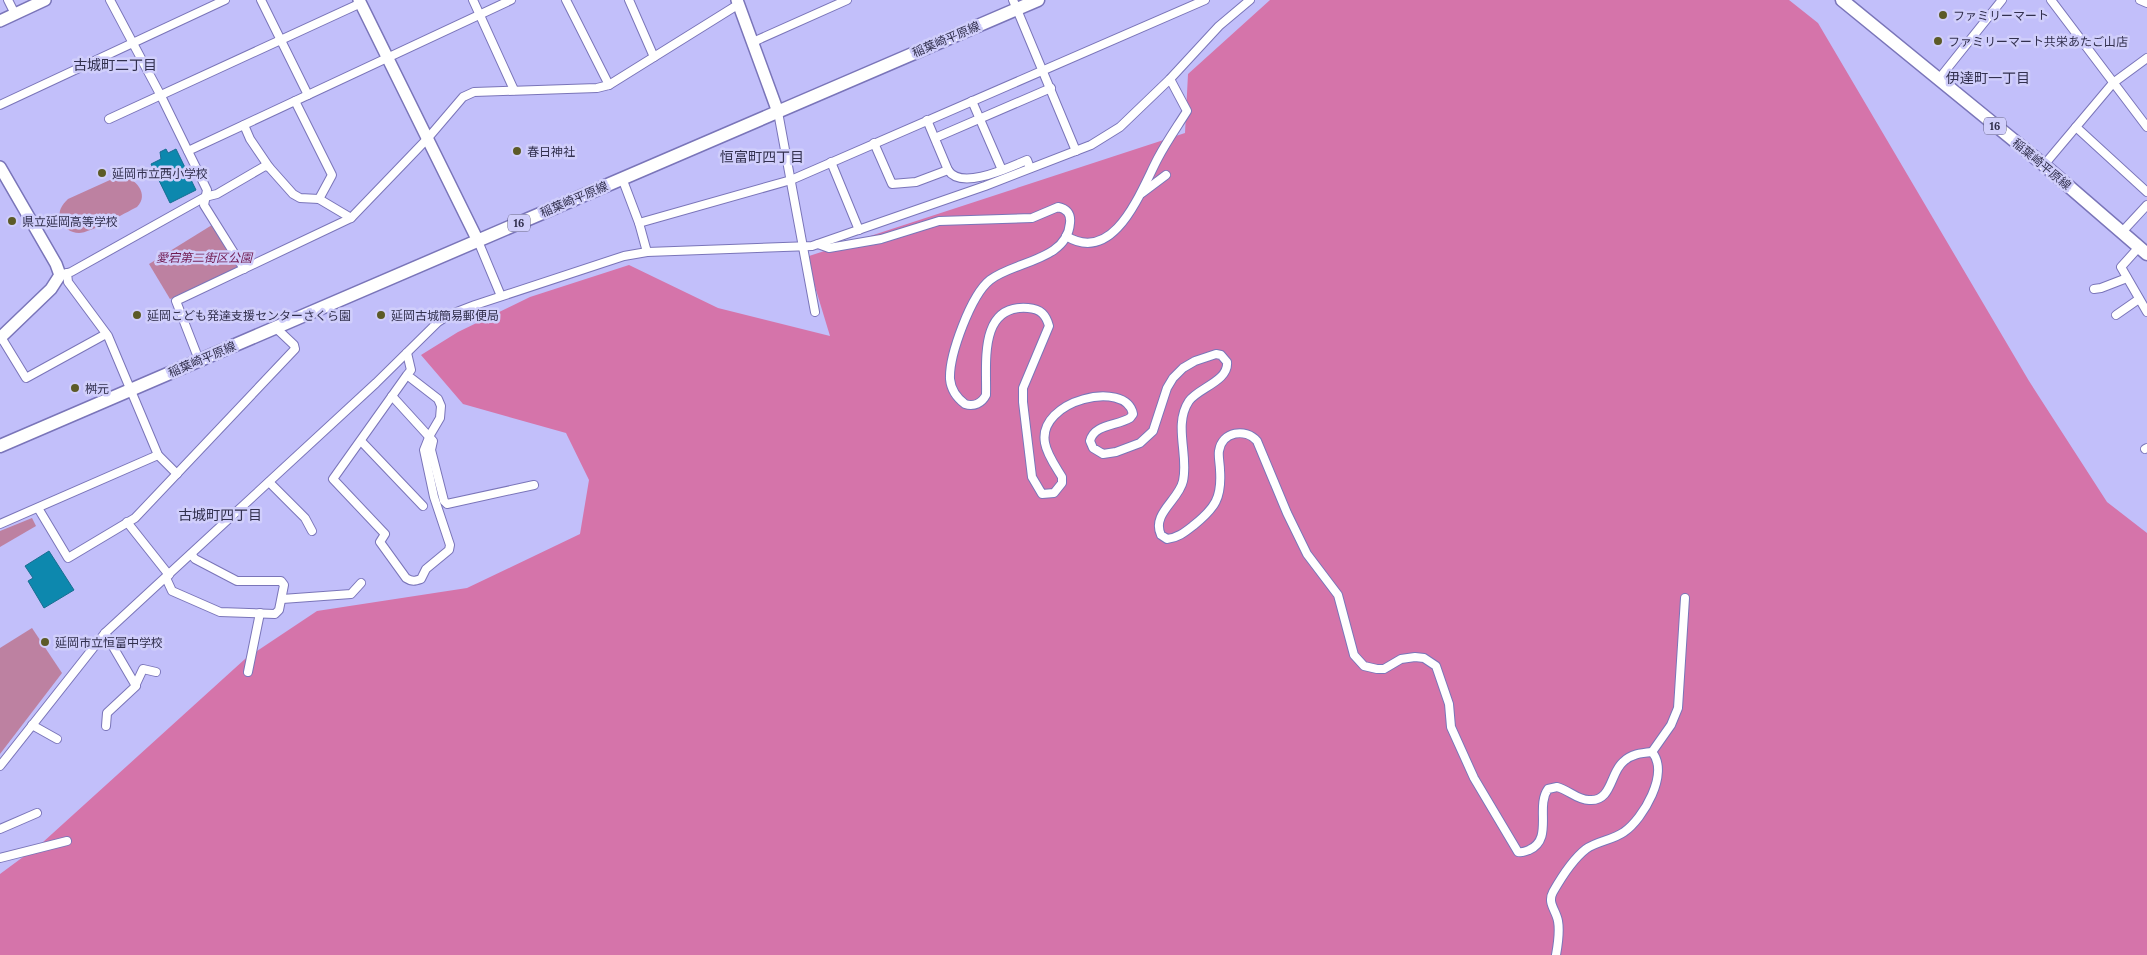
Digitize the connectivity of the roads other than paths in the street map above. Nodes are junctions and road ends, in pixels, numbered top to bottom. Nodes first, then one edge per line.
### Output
1 (8, 0) edge
2 (45, 0) edge
3 (110, 0) edge
4 (225, 0) edge
5 (260, 0) edge
6 (473, 0) edge
7 (511, 0) edge
8 (566, 0) edge
9 (629, 0) edge
10 (848, 0) edge
11 (1038, 0) edge
12 (1178, 0) edge
13 (1205, 0) edge
14 (1250, 0) edge
15 (1842, 0) edge
16 (2002, 0) edge
17 (2051, 0) edge
18 (2140, 0) edge
19 (360, 2) edge
20 (738, 2) edge
21 (835, 2) edge
22 (2147, 3) edge
23 (1015, 4) edge
24 (1182, 9) junction
25 (15, 14) junction
26 (480, 15) junction
27 (0, 21) edge
28 (280, 41) junction
29 (753, 42) junction
30 (133, 43) junction
31 (654, 57) junction
32 (388, 58) junction
33 (2147, 59) edge
34 (1042, 69) junction
35 (1170, 78) junction
36 (1938, 80) junction
37 (2113, 83) junction
38 (609, 85) junction
39 (1051, 88) junction
40 (514, 90) junction
41 (308, 95) junction
42 (161, 96) junction
43 (295, 101) junction
44 (972, 101) junction
45 (0, 105) edge
46 (778, 112) junction
47 (109, 119) dead end
48 (980, 119) junction
49 (927, 120) junction
50 (244, 125) junction
51 (2076, 127) junction
52 (2147, 127) edge
53 (428, 138) junction
54 (935, 138) junction
55 (874, 143) junction
56 (188, 151) junction
57 (1076, 151) junction
58 (830, 162) junction
59 (2044, 166) junction
60 (0, 167) edge
61 (269, 167) junction
62 (1030, 168) junction
63 (948, 170) junction
64 (1002, 170) junction
65 (1166, 175) dead end
66 (622, 178) junction
67 (791, 180) junction
68 (2147, 192) edge
69 (1138, 196) junction
70 (205, 197) junction
71 (319, 199) junction
72 (2147, 205) edge
73 (351, 218) junction
74 (640, 223) junction
75 (859, 230) junction
76 (2122, 232) junction
77 (1066, 236) junction
78 (478, 240) junction
79 (818, 244) junction
80 (803, 248) junction
81 (2143, 250) edge
82 (647, 252) junction
83 (244, 269) junction
84 (63, 274) junction
85 (2127, 278) junction
86 (2094, 289) dead end
87 (501, 296) junction
88 (2139, 299) junction
89 (815, 312) dead end
90 (2147, 312) edge
91 (2116, 315) dead end
92 (275, 327) junction
93 (106, 334) junction
94 (0, 338) edge
95 (407, 353) junction
96 (199, 360) junction
97 (407, 375) junction
98 (131, 390) junction
99 (392, 396) junction
100 (430, 435) junction
101 (361, 441) junction
102 (0, 446) edge
103 (158, 455) junction
104 (177, 474) junction
105 (269, 482) junction
106 (534, 485) dead end
107 (423, 506) dead end
108 (38, 508) junction
109 (127, 522) junction
110 (0, 524) edge
111 (312, 531) dead end
112 (191, 554) junction
113 (168, 576) junction
114 (361, 583) dead end
115 (1684, 598) dead end
116 (282, 599) junction
117 (260, 613) junction
118 (105, 633) junction
119 (156, 672) dead end
120 (248, 672) dead end
121 (136, 684) junction
122 (32, 725) junction
123 (106, 726) dead end
124 (57, 739) dead end
125 (1652, 752) junction
126 (0, 766) edge
127 (37, 812) dead end
128 (0, 829) edge
129 (68, 841) dead end
130 (0, 858) edge
131 (1556, 955) edge

1 - 25 street
2 - 25 street
3 - 30 street
4 - 30 street
5 - 28 street
6 - 26 street
7 - 26 street
8 - 38 street
9 - 31 street
10 - 21 street
11 - 23 main road, 稲葉崎平原線 / 16
12 - 24 street
13 - 24 street
14 - 35 street
15 - 36 main road, 稲葉崎平原線 / 16
16 - 36 street
17 - 37 street
18 - 22 street
19 - 28 street
19 - 32 street
20 - 29 street
20 - 31 street
21 - 29 street
23 - 34 street
23 - 46 main road, 稲葉崎平原線 / 16
24 - 34 street
25 - 27 street
26 - 32 street
26 - 40 street
28 - 41 street
28 - 42 street
29 - 46 street
30 - 42 street
30 - 45 street
31 - 38 street
32 - 41 street
32 - 53 street
33 - 37 street
34 - 39 street
34 - 44 street
35 - 57 street
35 - 69 street
36 - 59 main road, 稲葉崎平原線 / 16
37 - 51 street
37 - 52 street
38 - 40 street
39 - 48 street
39 - 57 street
40 - 53 street
41 - 43 street
42 - 47 street
42 - 56 street
43 - 50 street
43 - 71 street
44 - 48 street
44 - 49 street
46 - 66 main road, 稲葉崎平原線 / 16
46 - 67 street
48 - 54 street
48 - 64 street
49 - 54 street
49 - 55 street
50 - 56 street
50 - 61 street
51 - 59 street
51 - 68 street
53 - 73 street
53 - 78 street
54 - 63 street
55 - 58 street
55 - 63 street
56 - 70 street
57 - 62 street
58 - 67 street
58 - 75 street
59 - 76 main road, 稲葉崎平原線 / 16
60 - 84 street
61 - 70 street
61 - 71 street
62 - 64 street
62 - 75 street
63 - 64 street
65 - 69 street
66 - 74 street
66 - 78 main road, 稲葉崎平原線 / 16
67 - 74 street
67 - 80 street
69 - 77 street
70 - 83 street
70 - 84 street
71 - 73 street
72 - 76 street
73 - 83 street
74 - 82 street
75 - 79 street
76 - 81 main road, 稲葉崎平原線 / 16
77 - 79 street
77 - 125 street
78 - 87 street
78 - 92 main road, 稲葉崎平原線 / 16
79 - 80 street
80 - 82 street
80 - 89 street
81 - 85 street
82 - 87 street
83 - 96 street
84 - 93 street
84 - 94 street
85 - 86 street
85 - 88 street
87 - 95 street
88 - 90 street
88 - 91 street
92 - 96 main road, 稲葉崎平原線 / 16
92 - 104 street
93 - 94 street
93 - 98 street
95 - 97 street
95 - 105 street
96 - 98 main road, 稲葉崎平原線 / 16
97 - 99 street
97 - 100 street
98 - 102 main road, 稲葉崎平原線 / 16
98 - 103 street
99 - 100 street
99 - 101 street
100 - 101 street
100 - 106 street
101 - 107 street
103 - 104 street
103 - 108 street
104 - 109 street
105 - 111 street
105 - 112 street
108 - 109 street
108 - 110 street
109 - 113 street
112 - 113 street
112 - 116 street
113 - 117 street
113 - 118 street
114 - 116 street
115 - 125 street
116 - 117 street
117 - 120 street
118 - 121 street
118 - 122 street
119 - 121 street
121 - 123 street
122 - 124 street
122 - 126 street
125 - 131 street
127 - 128 street
129 - 130 street

